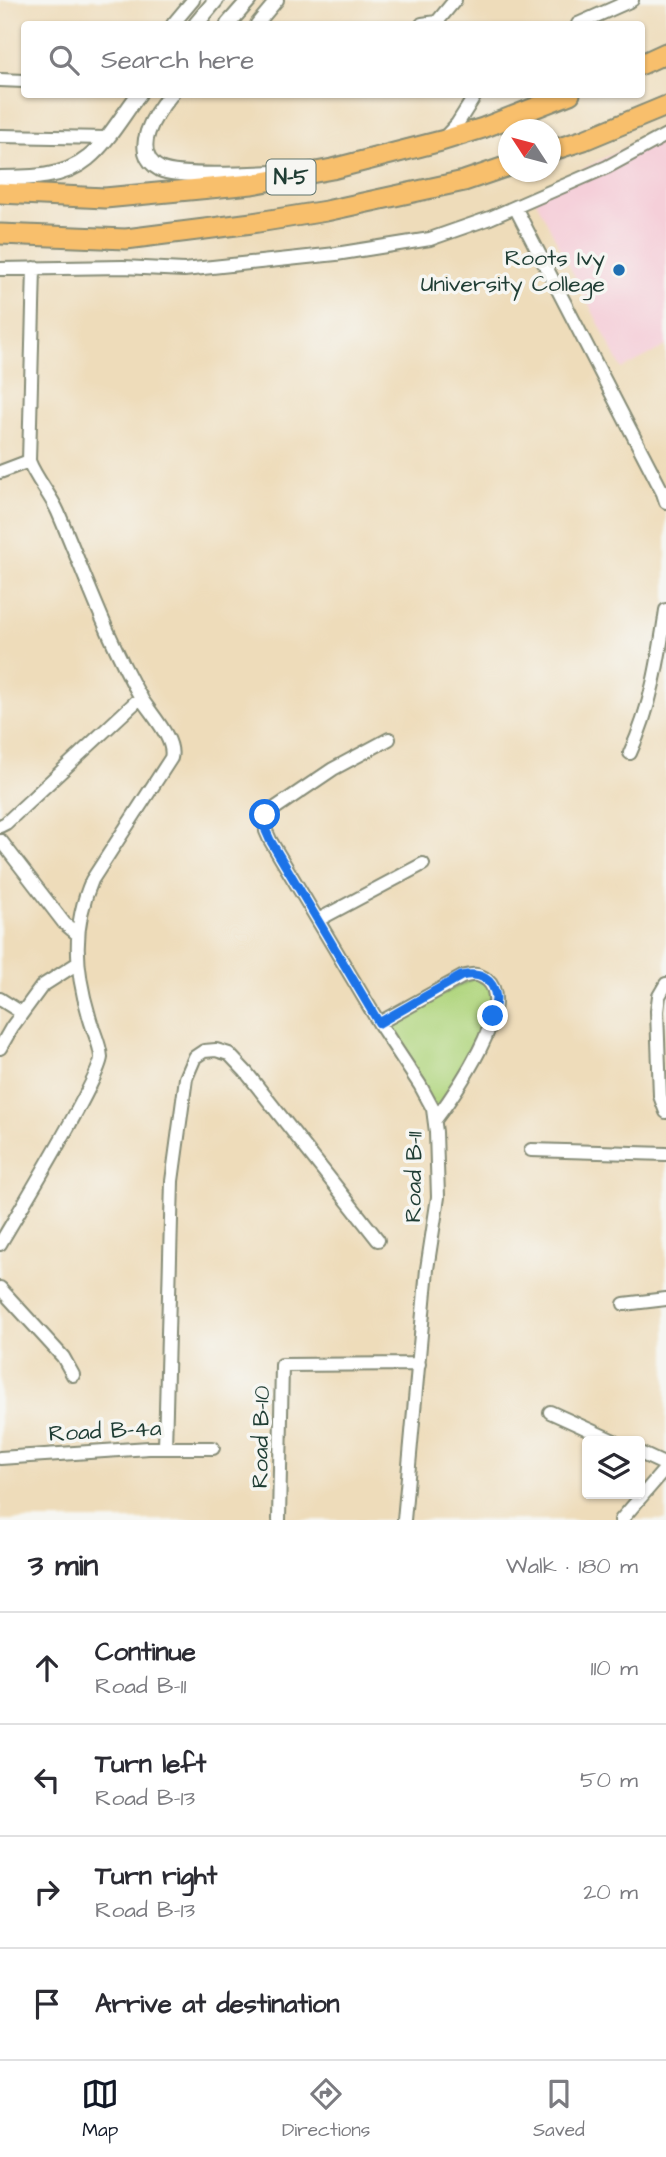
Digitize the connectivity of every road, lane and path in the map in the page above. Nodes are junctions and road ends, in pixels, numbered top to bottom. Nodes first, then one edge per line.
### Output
1 (193, 0) edge
2 (216, 0) edge
3 (249, 0) edge
4 (277, 0) edge
5 (455, 0) edge
6 (632, 0) edge
7 (176, 21) edge
8 (198, 21) edge
9 (232, 21) edge
10 (260, 21) edge
11 (438, 21) edge
12 (585, 21) edge
13 (666, 53) edge
14 (666, 62) edge
15 (645, 64) edge
16 (645, 65) edge
17 (0, 80) edge
18 (21, 81) edge
19 (136, 98) edge
20 (168, 98) edge
21 (473, 98) edge
22 (560, 98) edge
23 (666, 106) edge
24 (666, 135) edge
25 (0, 136) edge
26 (106, 138) junction
27 (441, 141) junction
28 (561, 148) edge
29 (331, 169) junction
30 (498, 170) edge
31 (0, 178) edge
32 (0, 193) edge
33 (515, 207) junction
34 (0, 234) edge
35 (34, 268) junction
36 (0, 270) edge
37 (29, 461) junction
38 (0, 472) edge
39 (666, 502) edge
40 (666, 610) edge
41 (665, 629) edge
42 (141, 698) junction
43 (389, 739) dead end
44 (631, 753) dead end
45 (0, 826) edge
46 (1, 841) edge
47 (423, 864) dead end
48 (318, 920) junction
49 (77, 934) junction
50 (78, 963) junction
51 (666, 984) edge
52 (0, 999) edge
53 (22, 1013) junction
54 (379, 1023) junction
55 (0, 1048) edge
56 (666, 1112) edge
57 (435, 1120) junction
58 (531, 1150) dead end
59 (666, 1154) edge
60 (378, 1240) dead end
61 (0, 1244) edge
62 (0, 1289) edge
63 (666, 1299) edge
64 (624, 1304) dead end
65 (418, 1364) junction
66 (73, 1375) dead end
67 (550, 1412) dead end
68 (603, 1436) edge
69 (165, 1448) junction
70 (213, 1448) dead end
71 (645, 1456) edge
72 (0, 1458) edge
73 (666, 1466) edge
74 (279, 1520) edge
75 (405, 1520) edge
76 (621, 1520) edge

1 - 7 street
2 - 8 street
3 - 9 street
4 - 10 street
5 - 11 street
6 - 12 street
13 - 15 highway
14 - 16 highway
17 - 18 street
19 - 26 street
20 - 29 street
21 - 27 street
22 - 27 highway, N-5
23 - 28 highway
24 - 33 street
25 - 26 street
26 - 31 street
27 - 29 highway, N-5
29 - 32 highway, N-5
30 - 34 highway, N-5
33 - 35 street
33 - 39 street
35 - 36 street
35 - 37 street
37 - 38 street
37 - 42 street
40 - 41 street
41 - 44 street
42 - 45 street
42 - 49 street
43 - 48 street, Road B-11
46 - 49 street
47 - 48 street
48 - 54 street, Road B-11
49 - 50 street
50 - 53 street
50 - 61 street
51 - 56 street
52 - 53 street
53 - 55 street
54 - 57 street, Road B-11
54 - 57 street
57 - 65 street, Road B-11
58 - 59 street
60 - 69 street
62 - 66 street
63 - 64 street
65 - 74 street, Road B-10
65 - 75 street, Road B-11
67 - 68 street
69 - 70 street, Road B-4a
69 - 72 street, Road B-4a
71 - 73 street
73 - 76 street

